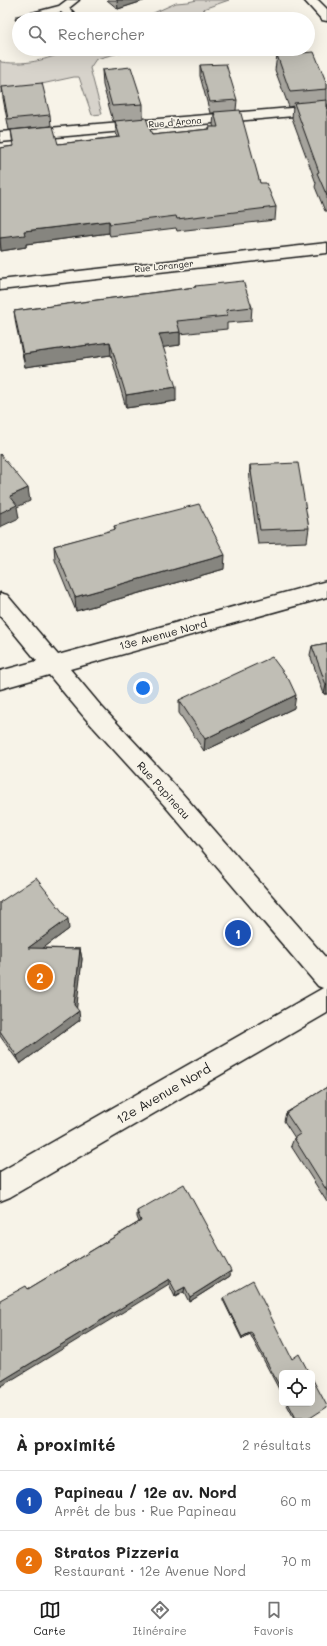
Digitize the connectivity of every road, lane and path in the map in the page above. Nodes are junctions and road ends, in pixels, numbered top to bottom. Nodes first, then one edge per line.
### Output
1 (74, 0) edge
2 (311, 0) edge
3 (63, 8) junction
4 (47, 12) edge
5 (67, 12) edge
6 (327, 17) edge
7 (327, 108) edge
8 (0, 137) edge
9 (327, 248) edge
10 (0, 285) edge
11 (327, 589) edge
12 (0, 602) edge
13 (53, 664) junction
14 (0, 680) edge
15 (327, 978) edge
16 (327, 999) edge
17 (0, 1187) edge

1 - 3 lane
2 - 6 street
3 - 4 lane
3 - 5 lane
7 - 8 street, Rue d'Arona
9 - 10 street, Rue Loranger
11 - 13 street, 13e Avenue Nord
12 - 13 street, Rue Papineau
13 - 14 street, 13e Avenue Nord
13 - 15 street, Rue Papineau
16 - 17 street, 12e Avenue Nord

